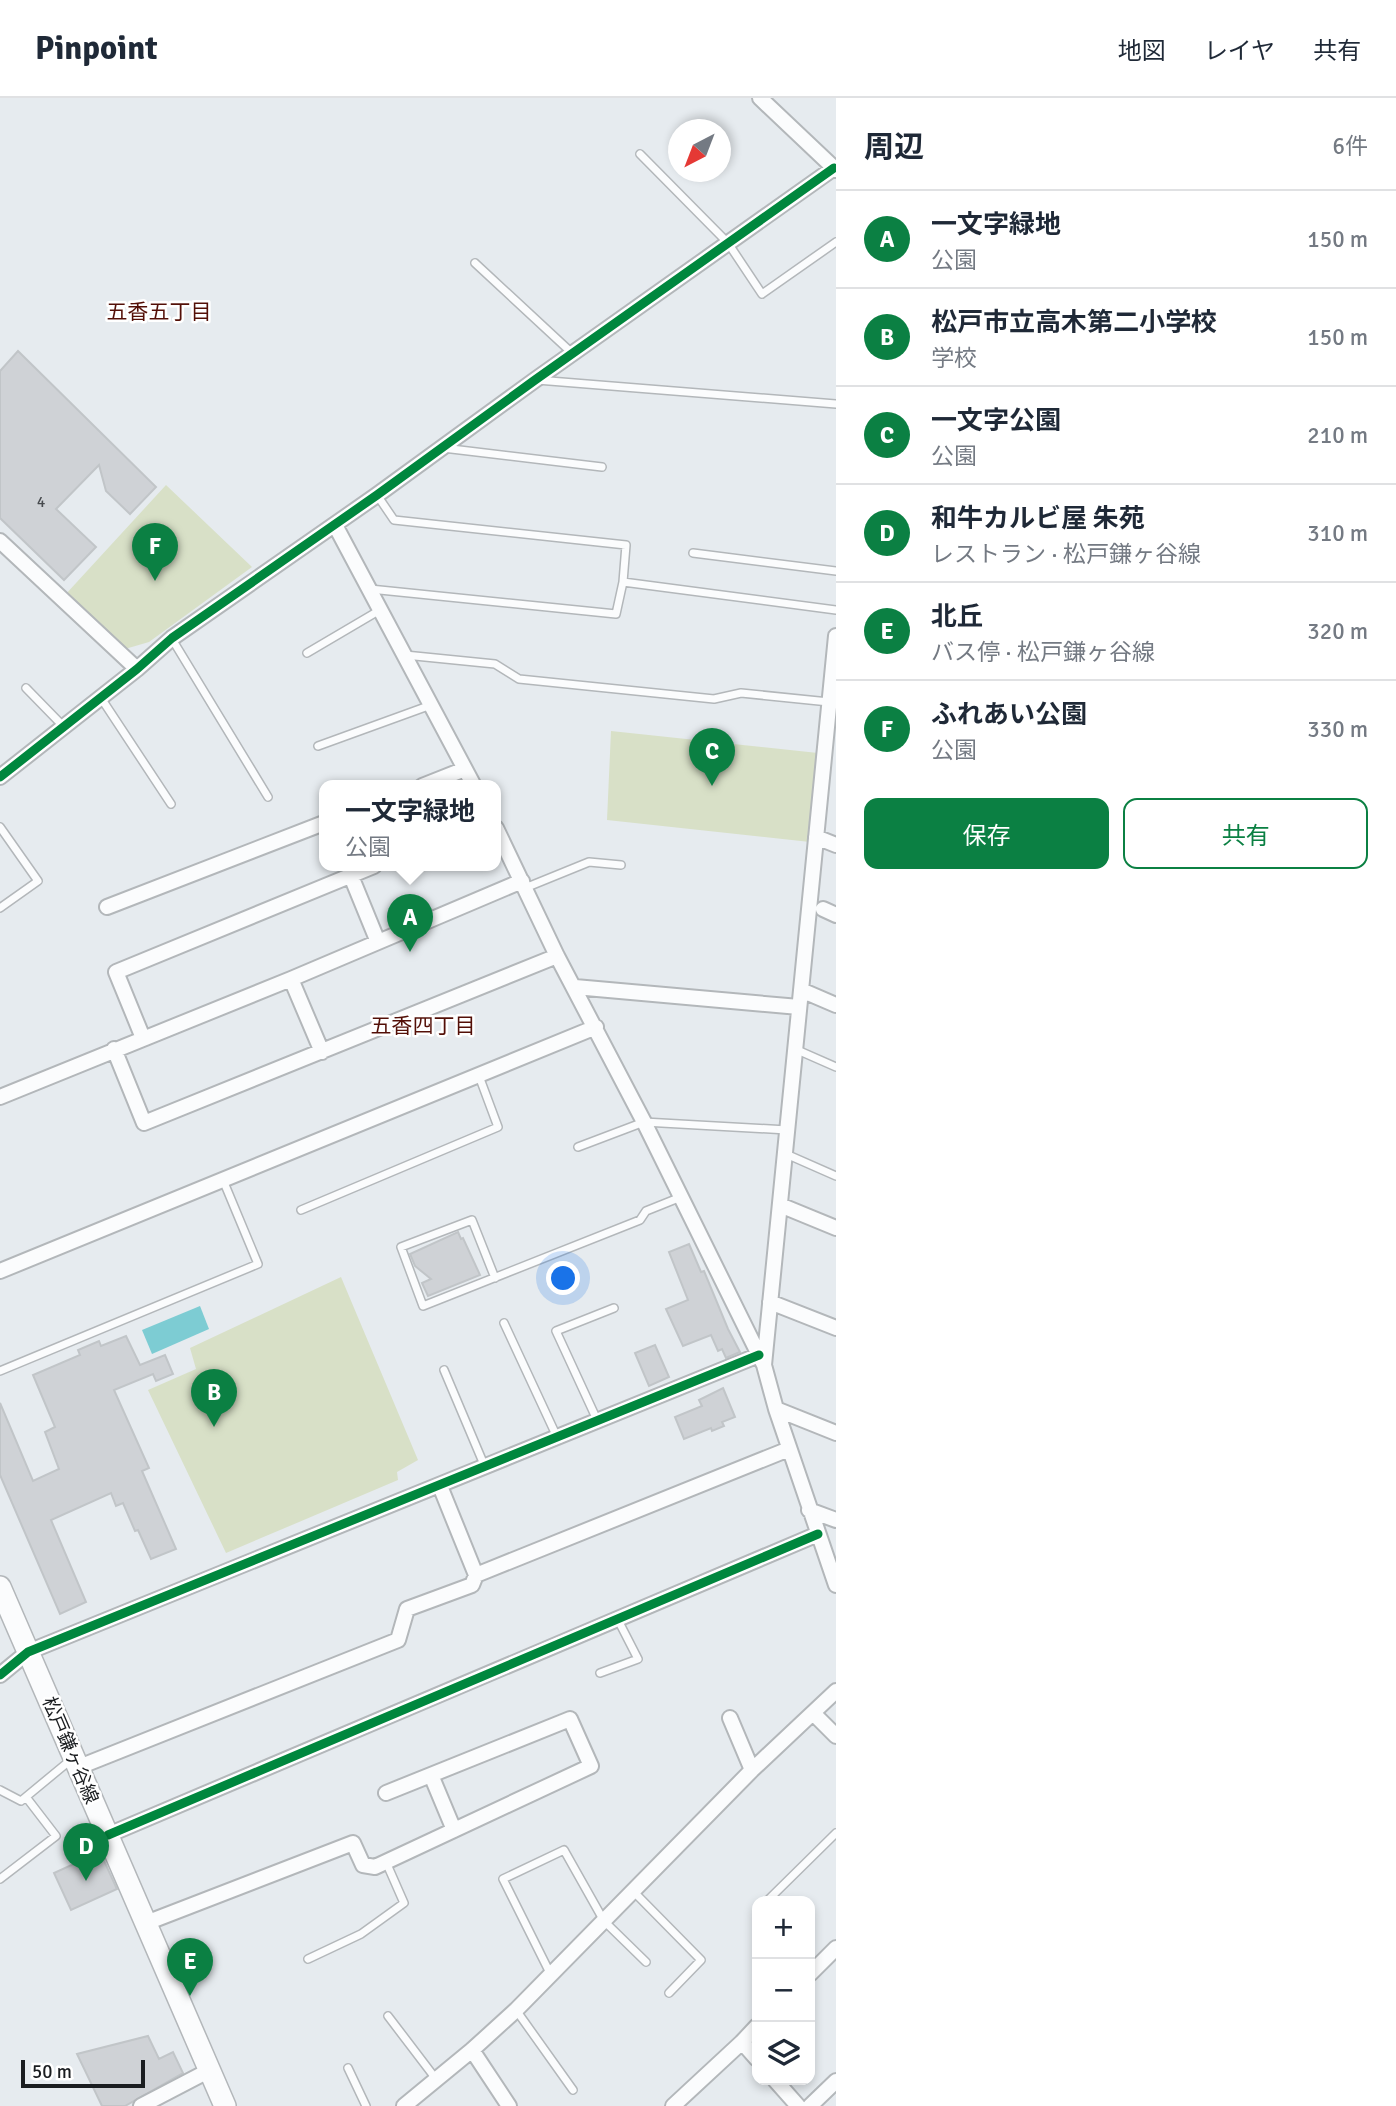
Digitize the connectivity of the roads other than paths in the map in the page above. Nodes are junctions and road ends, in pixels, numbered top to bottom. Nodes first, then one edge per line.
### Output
1 (760, 98) edge
2 (640, 154) dead end
3 (835, 169) edge
4 (836, 242) edge
5 (728, 243) junction
6 (475, 263) dead end
7 (572, 354) junction
8 (535, 380) junction
9 (836, 404) edge
10 (442, 448) junction
11 (601, 467) dead end
12 (377, 495) junction
13 (335, 525) junction
14 (0, 541) edge
15 (693, 554) dead end
16 (836, 571) edge
17 (623, 582) junction
18 (369, 589) junction
19 (380, 610) junction
20 (836, 610) edge
21 (836, 636) edge
22 (172, 638) junction
23 (307, 653) dead end
24 (405, 655) junction
25 (137, 670) junction
26 (834, 670) edge
27 (26, 688) dead end
28 (101, 698) junction
29 (829, 702) junction
30 (432, 705) junction
31 (64, 727) junction
32 (318, 746) dead end
33 (830, 755) edge
34 (465, 769) junction
35 (0, 777) edge
36 (437, 780) edge
37 (471, 780) edge
38 (268, 797) dead end
39 (170, 804) dead end
40 (319, 825) edge
41 (0, 827) edge
42 (816, 837) junction
43 (501, 838) edge
44 (836, 845) edge
45 (621, 865) dead end
46 (362, 871) edge
47 (351, 876) junction
48 (524, 884) junction
49 (107, 907) dead end
50 (0, 908) edge
51 (378, 942) junction
52 (558, 956) junction
53 (291, 979) junction
54 (575, 987) junction
55 (801, 990) junction
56 (836, 1005) edge
57 (799, 1007) junction
58 (596, 1027) junction
59 (143, 1038) junction
60 (114, 1049) junction
61 (795, 1049) junction
62 (322, 1052) junction
63 (836, 1067) edge
64 (478, 1075) junction
65 (0, 1097) edge
66 (644, 1122) junction
67 (787, 1130) junction
68 (578, 1147) dead end
69 (785, 1154) junction
70 (836, 1176) edge
71 (223, 1180) junction
72 (681, 1198) junction
73 (780, 1205) junction
74 (301, 1210) dead end
75 (836, 1228) edge
76 (0, 1271) edge
77 (495, 1278) junction
78 (770, 1302) junction
79 (614, 1308) dead end
80 (504, 1324) dead end
81 (836, 1328) edge
82 (761, 1360) junction
83 (444, 1370) dead end
84 (0, 1371) edge
85 (776, 1409) junction
86 (598, 1422) junction
87 (836, 1433) edge
88 (558, 1437) junction
89 (789, 1449) junction
90 (485, 1467) junction
91 (440, 1486) junction
92 (809, 1510) junction
93 (836, 1520) edge
94 (818, 1534) junction
95 (477, 1574) junction
96 (836, 1585) edge
97 (0, 1587) edge
98 (618, 1620) junction
99 (28, 1651) junction
100 (600, 1673) dead end
101 (0, 1675) edge
102 (836, 1691) edge
103 (813, 1713) junction
104 (730, 1718) dead end
105 (836, 1737) edge
106 (76, 1762) junction
107 (752, 1770) junction
108 (430, 1775) junction
109 (0, 1790) edge
110 (386, 1793) dead end
111 (26, 1797) junction
112 (454, 1830) junction
113 (836, 1833) edge
114 (108, 1835) junction
115 (386, 1862) junction
116 (0, 1879) edge
117 (634, 1891) junction
118 (772, 1896) edge
119 (604, 1921) junction
120 (146, 1923) junction
121 (836, 1948) edge
122 (308, 1959) dead end
123 (646, 1962) dead end
124 (815, 1969) edge
125 (550, 1973) junction
126 (669, 1993) dead end
127 (516, 2010) junction
128 (388, 2016) dead end
129 (752, 2031) edge
130 (742, 2042) junction
131 (472, 2050) junction
132 (752, 2053) edge
133 (348, 2068) dead end
134 (210, 2070) junction
135 (436, 2080) junction
136 (836, 2081) edge
137 (779, 2085) edge
138 (573, 2090) dead end
139 (792, 2104) edge
140 (141, 2106) edge
141 (225, 2106) edge
142 (366, 2106) edge
143 (404, 2106) edge
144 (509, 2106) edge
145 (673, 2106) edge
146 (810, 2106) edge

1 - 3 street
2 - 5 lane
3 - 5 street
4 - 5 lane
5 - 7 street
6 - 7 lane
7 - 8 street
8 - 9 lane
8 - 10 street
10 - 11 lane
10 - 12 street
12 - 13 street
12 - 17 lane
13 - 18 street
13 - 22 street
14 - 25 street
15 - 16 lane
17 - 18 lane
17 - 20 lane
18 - 19 street
19 - 23 lane
19 - 24 street
21 - 26 street
22 - 25 street
22 - 38 lane
24 - 29 lane
24 - 30 street
25 - 28 street
26 - 29 street
27 - 31 lane
28 - 31 street
28 - 39 lane
29 - 33 street
30 - 32 lane
30 - 34 street
31 - 35 street
33 - 42 street
34 - 36 street
34 - 37 street
40 - 49 street
41 - 50 lane
42 - 44 street
42 - 55 street
43 - 48 street
45 - 48 lane
46 - 47 street
47 - 51 street
47 - 59 street
48 - 51 street
48 - 52 street
51 - 53 street
52 - 54 street
52 - 62 street
53 - 59 street
53 - 62 street
54 - 57 street
54 - 58 street
55 - 56 street
55 - 57 street
57 - 61 street
58 - 64 street
58 - 66 street
59 - 60 street
60 - 62 street
60 - 65 street
61 - 63 lane
61 - 67 street
64 - 71 street
64 - 74 lane
66 - 67 lane
66 - 68 lane
66 - 72 street
67 - 69 street
69 - 70 lane
69 - 73 street
71 - 76 street
71 - 84 lane
72 - 77 lane
72 - 82 street
73 - 75 street
73 - 78 street
77 - 77 lane
78 - 81 street
78 - 82 street
79 - 86 lane
80 - 88 lane
82 - 85 street
82 - 86 street
83 - 90 lane
85 - 87 street
85 - 89 street
86 - 88 street
88 - 90 street
89 - 92 street
89 - 95 street
90 - 91 street
91 - 95 street
91 - 99 street
92 - 93 street
92 - 94 street
94 - 96 street
94 - 98 street
95 - 106 street
97 - 99 main road, 松戸鎌ヶ谷線
98 - 100 lane
98 - 114 street
99 - 101 street
99 - 106 main road, 松戸鎌ヶ谷線
102 - 103 street
103 - 105 street
103 - 107 street
104 - 107 street
106 - 111 lane
106 - 114 main road, 松戸鎌ヶ谷線
107 - 117 street
108 - 110 street
108 - 112 street
108 - 112 street
109 - 111 lane
111 - 116 lane
112 - 115 street
113 - 118 lane
114 - 120 main road, 松戸鎌ヶ谷線
115 - 120 street
115 - 122 lane
117 - 119 street
117 - 126 lane
119 - 123 lane
119 - 125 street
119 - 125 lane
120 - 134 main road, 松戸鎌ヶ谷線
121 - 124 street
125 - 127 street
127 - 131 street
127 - 138 lane
128 - 135 lane
129 - 130 street
130 - 132 street
130 - 145 street
131 - 135 street
131 - 144 street
133 - 142 lane
134 - 140 street
134 - 141 main road, 松戸鎌ヶ谷線
135 - 143 street
136 - 146 street
137 - 139 street

